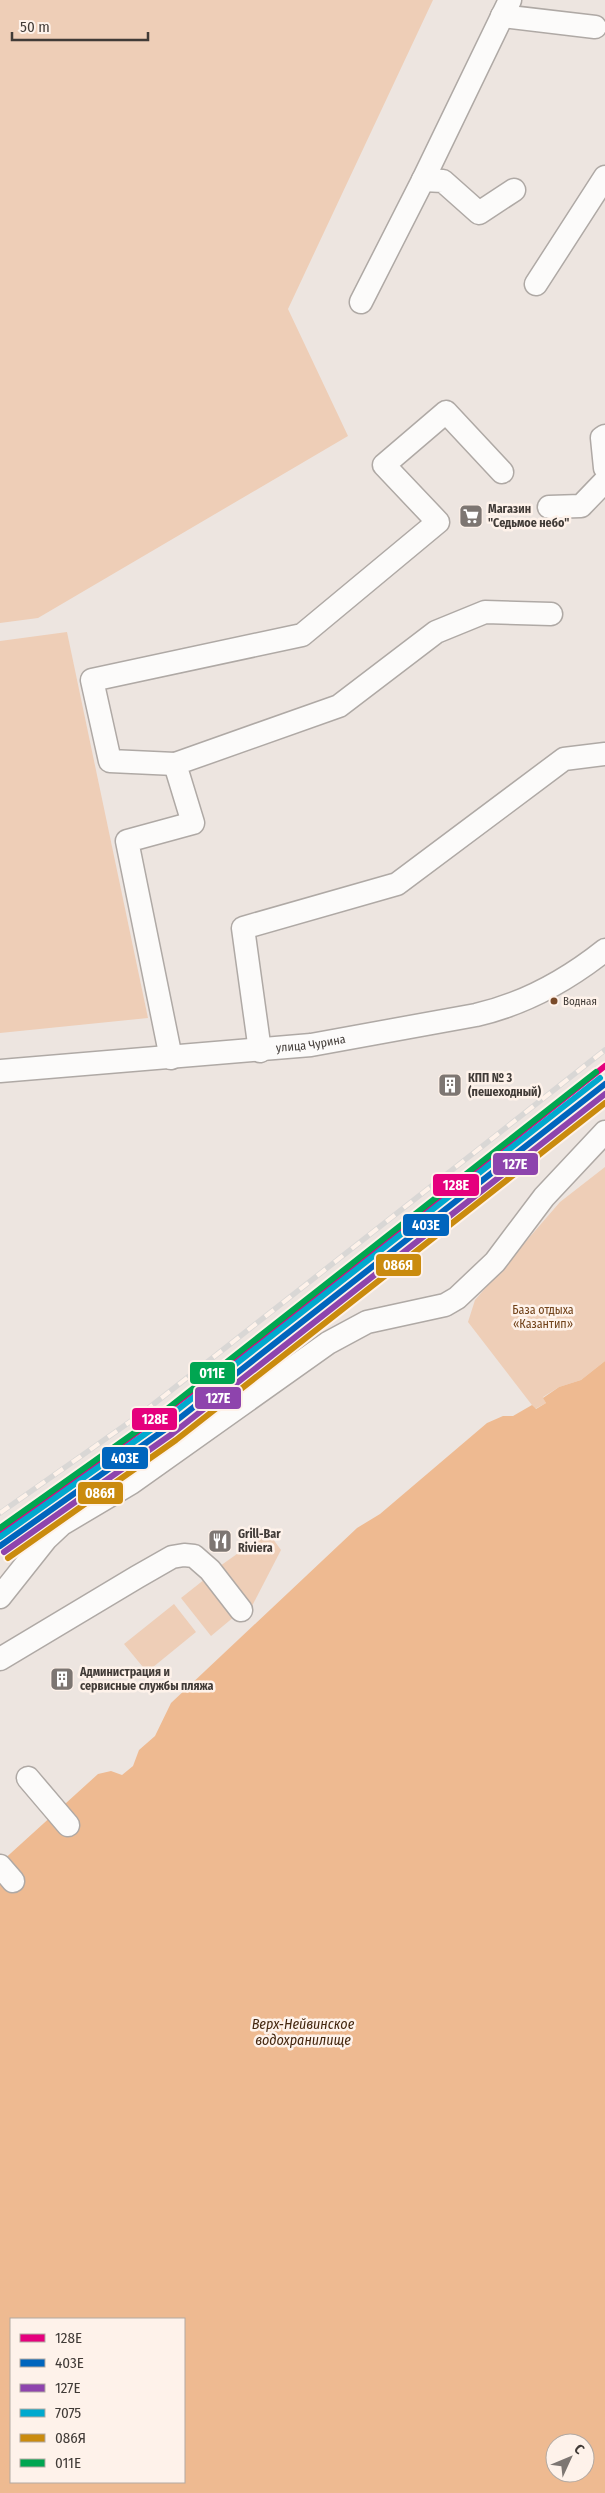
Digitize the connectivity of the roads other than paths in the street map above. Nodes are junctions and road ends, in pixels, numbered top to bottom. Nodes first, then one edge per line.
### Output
1 (506, 8) edge
2 (594, 27) dead end
3 (605, 177) edge
4 (423, 180) junction
5 (514, 190) dead end
6 (536, 284) dead end
7 (361, 302) dead end
8 (605, 436) edge
9 (605, 468) edge
10 (502, 472) dead end
11 (605, 481) edge
12 (549, 507) dead end
13 (551, 614) dead end
14 (605, 754) edge
15 (175, 764) junction
16 (605, 950) edge
17 (260, 1051) junction
18 (171, 1058) junction
19 (0, 1071) edge
20 (605, 1132) edge
21 (0, 1597) edge
22 (241, 1610) dead end
23 (0, 1659) edge
24 (28, 1778) dead end
25 (68, 1825) dead end

1 - 2 street
1 - 4 street
3 - 6 street
4 - 5 street
4 - 7 street
8 - 9 street
10 - 15 street
11 - 12 street
13 - 15 street
14 - 17 street
15 - 18 street
16 - 17 street, улица Чурина
17 - 18 street, улица Чурина
18 - 19 street, улица Чурина
20 - 21 street
22 - 23 street
24 - 25 street

